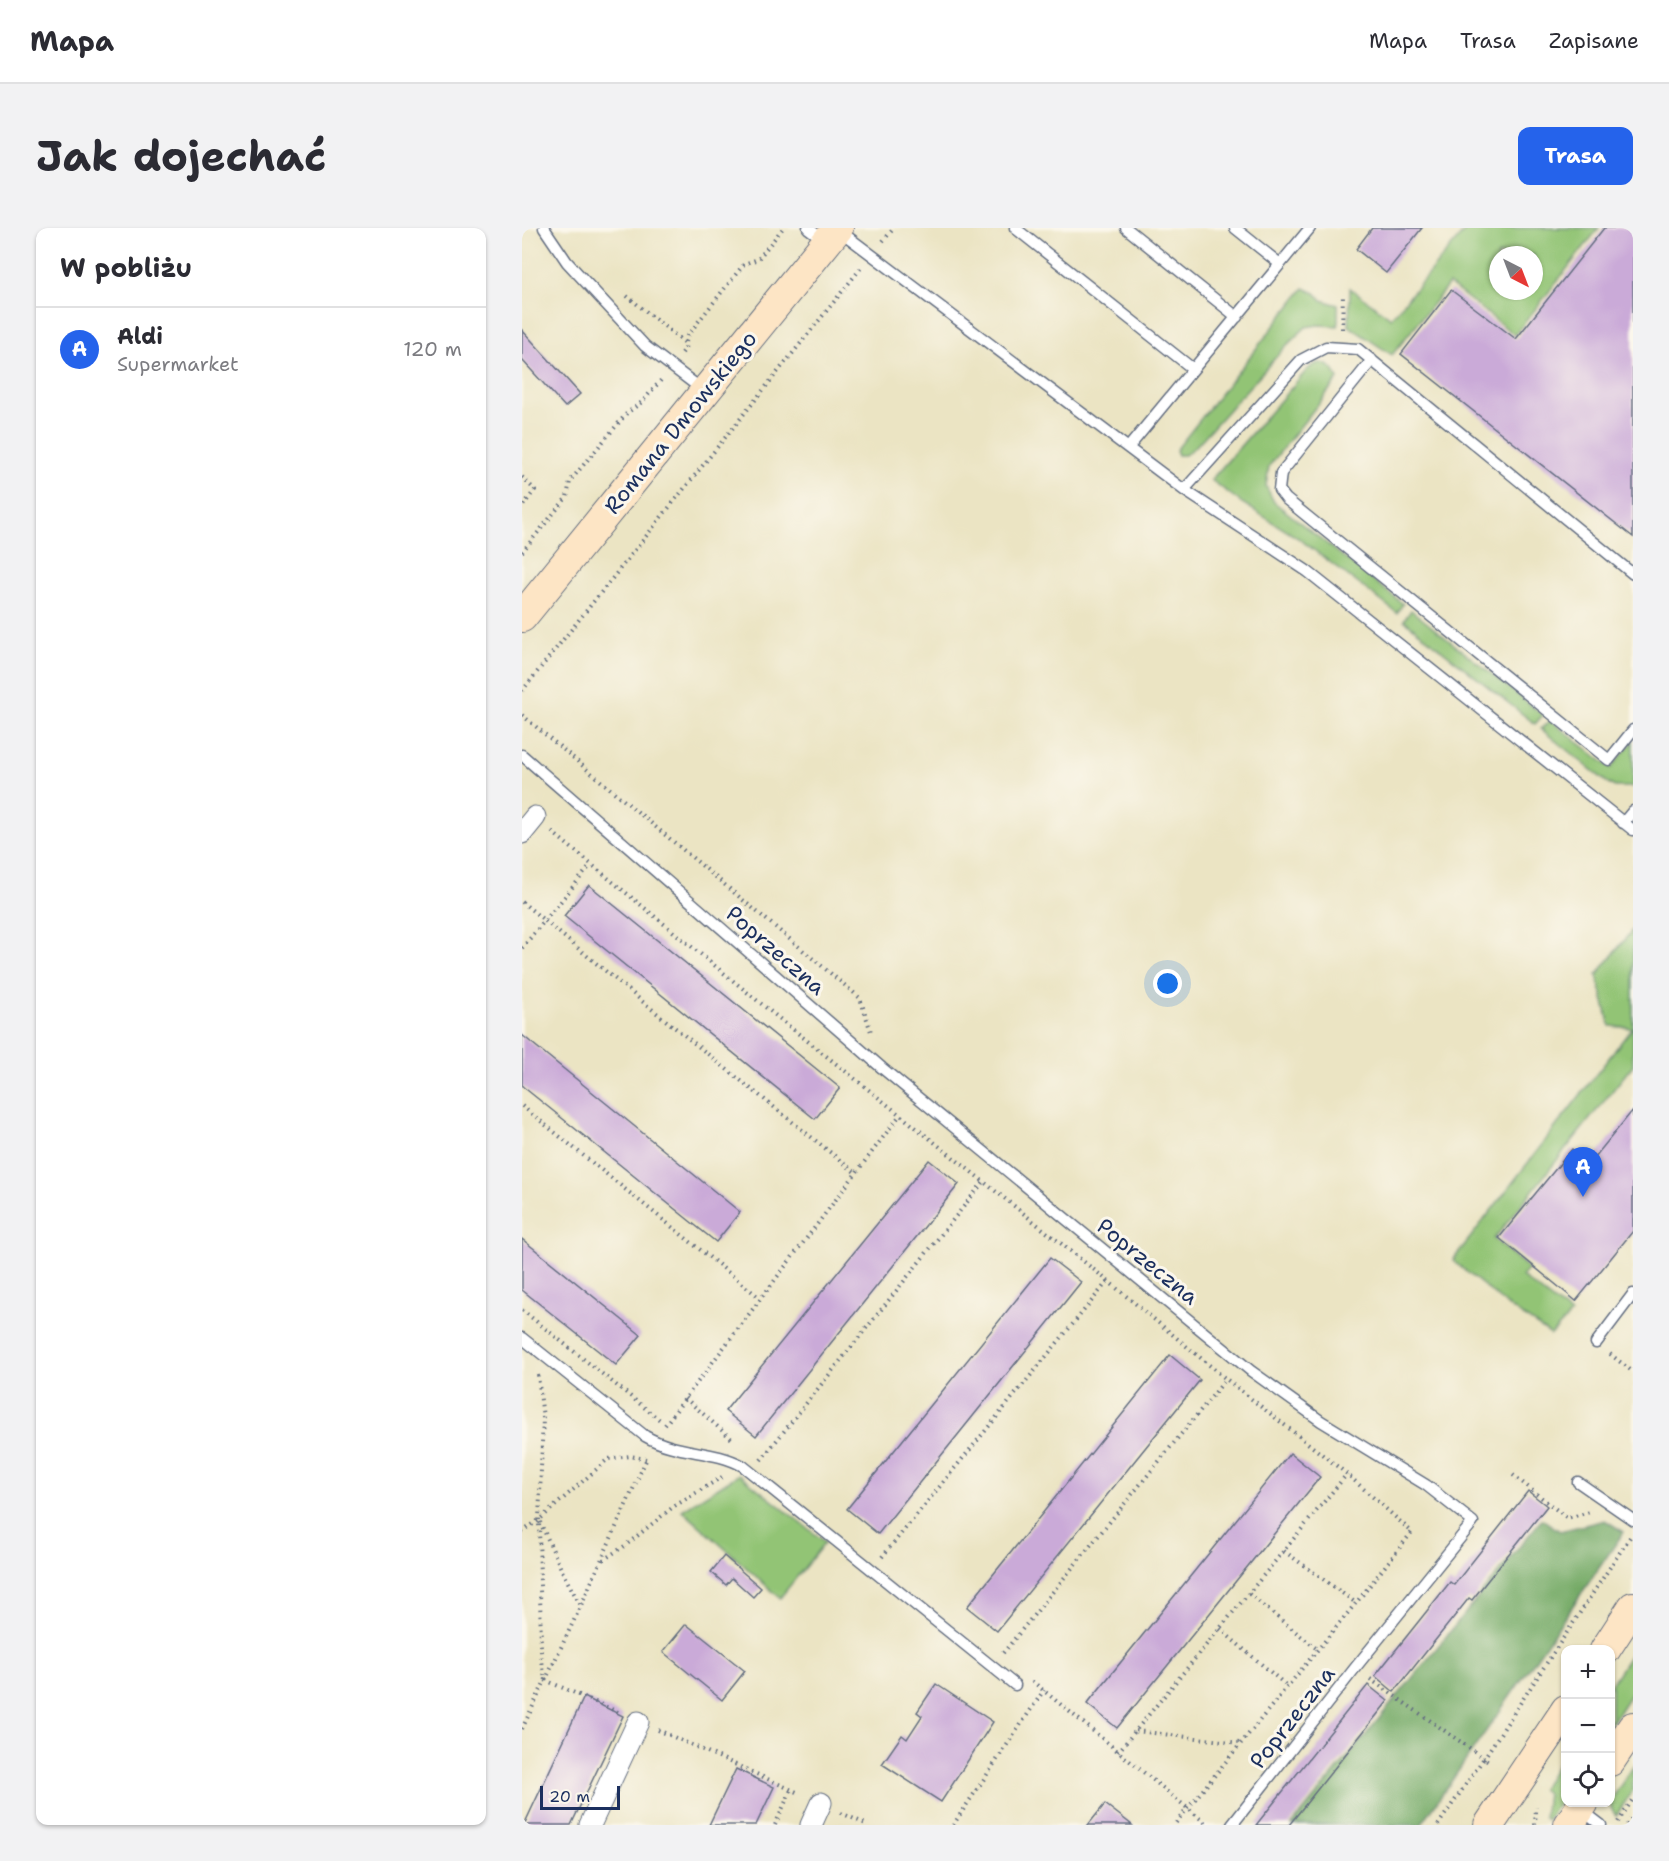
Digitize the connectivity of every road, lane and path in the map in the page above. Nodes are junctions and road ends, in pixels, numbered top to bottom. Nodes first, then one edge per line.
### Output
1 (544, 228) edge
2 (783, 228) edge
3 (894, 228) edge
4 (1015, 228) edge
5 (1126, 228) edge
6 (1235, 228) edge
7 (1310, 228) edge
8 (827, 232) edge
9 (871, 255) junction
10 (1280, 264) junction
11 (1343, 295) dead end
12 (627, 296) dead end
13 (1236, 317) junction
14 (1342, 333) dead end
15 (686, 344) junction
16 (1372, 360) junction
17 (671, 368) junction
18 (1193, 369) junction
19 (705, 392) junction
20 (1128, 448) junction
21 (522, 477) edge
22 (1184, 490) junction
23 (522, 507) edge
24 (522, 552) edge
25 (1633, 574) edge
26 (522, 617) edge
27 (522, 691) edge
28 (522, 715) edge
29 (1633, 730) edge
30 (522, 755) edge
31 (1633, 811) edge
32 (1623, 823) junction
33 (528, 825) edge
34 (1633, 830) edge
35 (591, 865) junction
36 (522, 902) edge
37 (545, 921) junction
38 (522, 948) edge
39 (882, 1068) junction
40 (522, 1106) edge
41 (900, 1115) junction
42 (856, 1173) junction
43 (984, 1181) junction
44 (1108, 1281) junction
45 (1633, 1294) edge
46 (760, 1298) junction
47 (522, 1310) edge
48 (544, 1328) junction
49 (522, 1338) edge
50 (1596, 1342) dead end
51 (535, 1348) junction
52 (1226, 1379) junction
53 (665, 1425) junction
54 (654, 1441) junction
55 (646, 1460) junction
56 (743, 1466) junction
57 (1347, 1474) junction
58 (1514, 1475) dead end
59 (1578, 1482) dead end
60 (1614, 1506) junction
61 (539, 1520) junction
62 (1633, 1520) edge
63 (522, 1532) edge
64 (1633, 1533) edge
65 (1284, 1551) junction
66 (881, 1558) dead end
67 (601, 1561) junction
68 (1250, 1594) junction
69 (1356, 1603) junction
70 (581, 1605) junction
71 (1633, 1606) edge
72 (1220, 1629) junction
73 (1608, 1645) edge
74 (1317, 1649) junction
75 (1001, 1656) dead end
76 (1355, 1668) junction
77 (545, 1680) junction
78 (1015, 1685) dead end
79 (1287, 1686) junction
80 (1044, 1690) dead end
81 (1561, 1717) edge
82 (638, 1722) junction
83 (1633, 1727) edge
84 (522, 1729) edge
85 (1136, 1731) junction
86 (1240, 1743) junction
87 (1118, 1752) dead end
88 (1615, 1755) edge
89 (1484, 1758) junction
90 (1490, 1762) dead end
91 (791, 1790) junction
92 (1633, 1799) edge
93 (821, 1803) junction
94 (1633, 1816) edge
95 (590, 1825) edge
96 (775, 1825) edge
97 (811, 1825) edge
98 (868, 1825) edge
99 (953, 1825) edge
100 (1174, 1825) edge
101 (1232, 1825) edge
102 (1438, 1825) edge
103 (1489, 1825) edge
104 (1615, 1825) edge
105 (1627, 1825) edge

1 - 17 lane
2 - 15 path
3 - 9 path
4 - 18 lane
5 - 13 lane
6 - 10 lane
7 - 10 lane
8 - 9 lane
8 - 19 street, Romana Dmowskiego
9 - 20 lane
9 - 27 path
10 - 13 lane
11 - 14 path
12 - 15 path
13 - 18 lane
15 - 17 path
16 - 22 lane
16 - 25 lane
16 - 29 lane
17 - 19 lane
17 - 24 path
18 - 20 lane
19 - 26 street, Romana Dmowskiego
20 - 22 lane
21 - 23 path
22 - 32 lane
28 - 39 path
30 - 39 lane, Poprzeczna
31 - 32 lane
32 - 34 lane
33 - 35 path
35 - 37 path
35 - 41 path
36 - 37 path
37 - 38 path
37 - 42 path
39 - 76 lane, Poprzeczna
40 - 46 path
41 - 42 path
41 - 43 path
42 - 46 path
43 - 44 path
43 - 56 path
44 - 52 path
44 - 66 path
45 - 50 lane
46 - 53 path
47 - 48 path
48 - 51 path
48 - 53 path
49 - 51 lane
51 - 54 lane
51 - 61 path
52 - 57 path
52 - 75 path
53 - 54 path
54 - 55 path
54 - 56 lane
55 - 61 path
55 - 67 path
56 - 67 path
56 - 78 lane
57 - 65 path
57 - 69 path
58 - 60 path
59 - 60 lane
60 - 62 lane
61 - 63 path
61 - 70 path
61 - 77 path
64 - 89 path
65 - 68 path
65 - 69 path
67 - 70 path
68 - 72 path
68 - 74 path
69 - 74 path
70 - 77 path
71 - 73 street
72 - 79 path
72 - 85 path
74 - 79 path
76 - 89 path
76 - 101 lane, Poprzeczna
77 - 82 path
77 - 84 path
79 - 86 path
80 - 99 path
81 - 103 street
82 - 91 path
82 - 95 street
83 - 88 street
85 - 86 path
85 - 87 path
86 - 100 path
89 - 90 path
89 - 102 path
91 - 93 path
91 - 96 path
92 - 104 path
93 - 97 street
93 - 98 path
94 - 105 path

